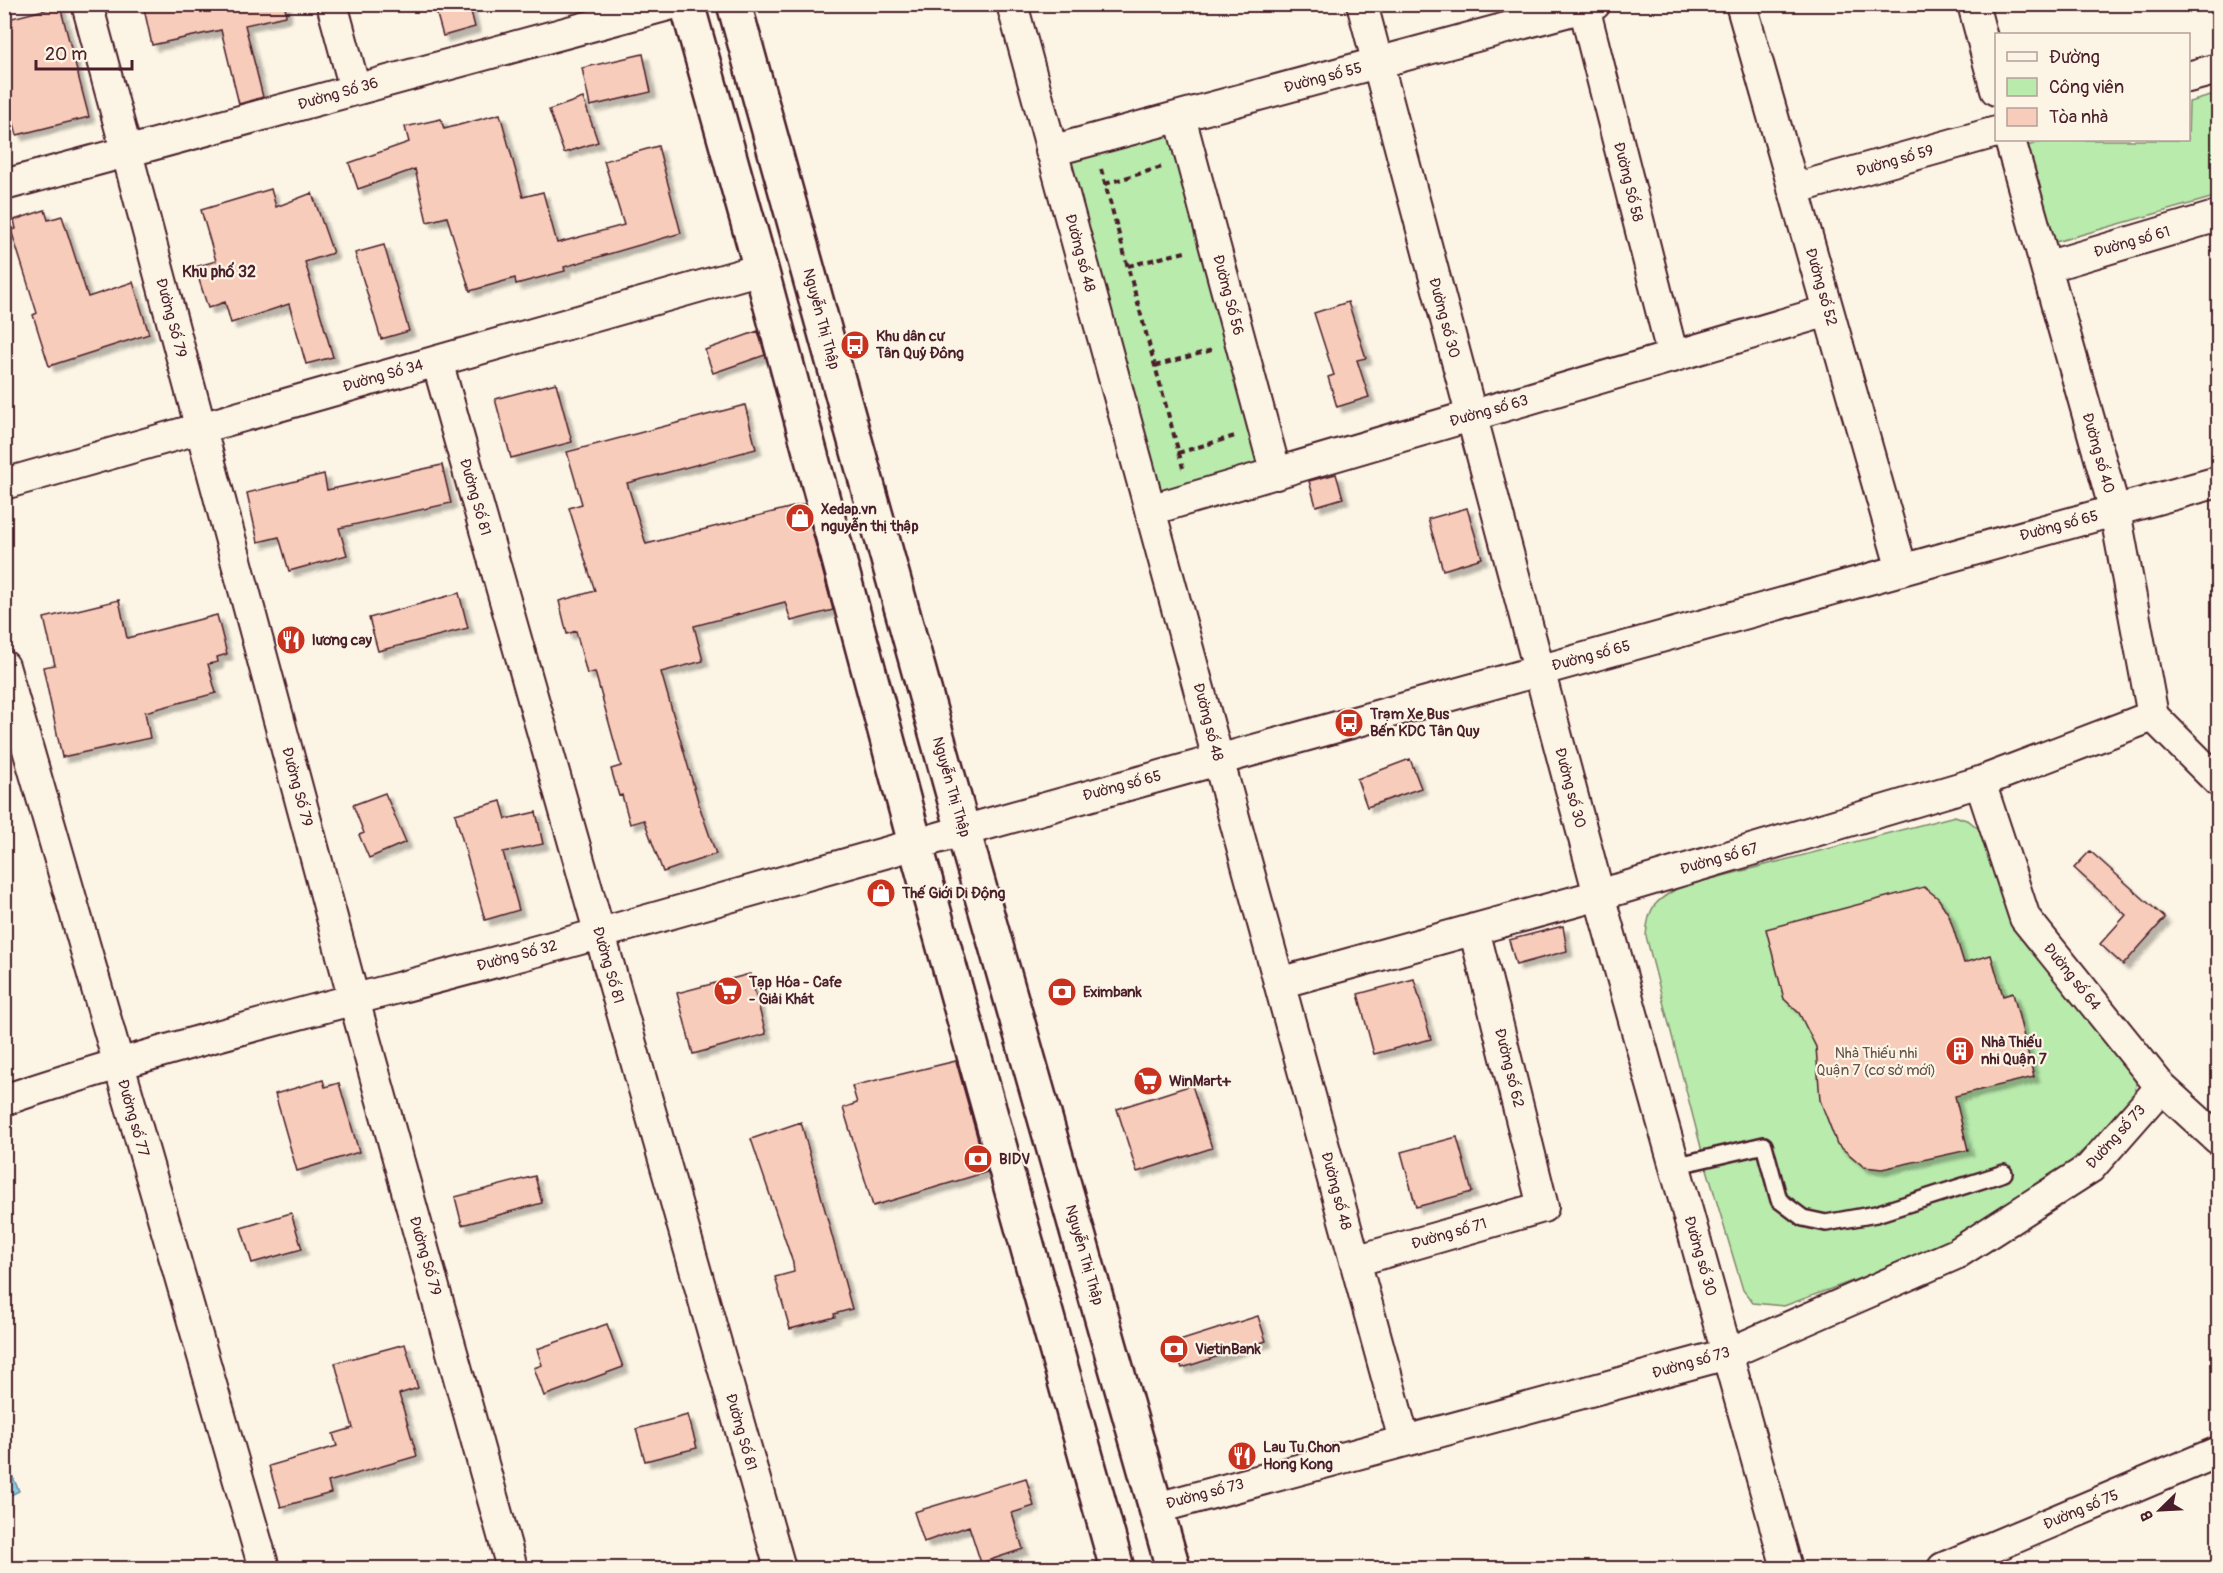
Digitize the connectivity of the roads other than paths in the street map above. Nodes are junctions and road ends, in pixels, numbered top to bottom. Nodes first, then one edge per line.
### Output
1 (87, 4) edge
2 (332, 4) edge
3 (672, 4) edge
4 (687, 4) edge
5 (735, 4) edge
6 (1012, 4) edge
7 (1362, 4) edge
8 (1741, 4) edge
9 (1973, 4) edge
10 (1589, 6) edge
11 (1378, 63) junction
12 (2218, 69) edge
13 (2190, 76) edge
14 (1995, 86) edge
15 (355, 89) junction
16 (1180, 117) junction
17 (1995, 132) edge
18 (2010, 141) edge
19 (1052, 151) junction
20 (127, 154) junction
21 (4, 186) edge
22 (1793, 189) junction
23 (2218, 216) edge
24 (2046, 267) junction
25 (761, 269) junction
26 (1828, 311) junction
27 (1673, 357) junction
28 (437, 361) junction
29 (1470, 416) junction
30 (202, 428) junction
31 (1276, 474) junction
32 (2218, 482) edge
33 (4, 484) edge
34 (1150, 510) junction
35 (2115, 511) junction
36 (1902, 570) junction
37 (4, 666) edge
38 (1538, 670) junction
39 (2153, 716) junction
40 (1218, 759) junction
41 (2218, 781) edge
42 (1980, 782) junction
43 (963, 830) junction
44 (915, 843) junction
45 (1599, 895) junction
46 (1474, 929) junction
47 (599, 934) junction
48 (1279, 983) junction
49 (354, 1000) junction
50 (117, 1062) junction
51 (2161, 1087) junction
52 (4, 1100) edge
53 (2218, 1139) edge
54 (1674, 1166) junction
55 (2004, 1173) dead end
56 (1543, 1207) joint
57 (1355, 1261) junction
58 (1727, 1354) junction
59 (1404, 1440) junction
60 (2218, 1452) edge
61 (1156, 1508) junction
62 (264, 1569) edge
63 (512, 1569) edge
64 (780, 1569) edge
65 (1117, 1569) edge
66 (1173, 1569) edge
67 (1787, 1569) edge
68 (1943, 1569) edge

1 - 20 street, Đường Số 79
2 - 15 street
3 - 15 street, Đường Số 36
4 - 25 main road
5 - 43 main road, Nguyễn Thị Thập
6 - 19 street, Đường số 48
7 - 11 street, Đường số 30
8 - 22 street, Đường số 52
9 - 14 street
10 - 11 street, Đường số 55
10 - 27 street, Đường Số 58
11 - 16 street, Đường số 55
11 - 29 street, Đường số 30
12 - 13 street
15 - 20 street, Đường Số 36
16 - 19 street, Đường số 55
16 - 31 street, Đường Số 56
17 - 22 street, Đường số 59
18 - 24 street, Đường số 40
19 - 34 street, Đường số 48
20 - 21 street, Đường Số 36
20 - 30 street, Đường Số 79
22 - 26 street, Đường số 52
23 - 24 street, Đường số 61
24 - 35 street, Đường số 40
25 - 28 street, Đường Số 34
25 - 44 main road
26 - 27 street, Đường số 63
26 - 36 street, Đường số 52
27 - 29 street, Đường số 63
28 - 30 street, Đường Số 34
28 - 47 street, Đường Số 81
29 - 31 street, Đường số 63
29 - 38 street, Đường số 30
30 - 33 street, Đường Số 34
30 - 49 street, Đường Số 79
31 - 34 street, Đường số 63
32 - 35 street, Đường số 65
34 - 40 street, Đường số 48
35 - 36 street, Đường số 65
35 - 39 street, Đường số 40
36 - 38 street, Đường số 65
37 - 50 street, Đường số 77
38 - 40 street, Đường số 65
38 - 45 street, Đường số 30
39 - 41 street
39 - 42 street, Đường số 67
40 - 43 street, Đường số 65
40 - 48 street, Đường số 48
42 - 45 street, Đường số 67
42 - 51 street, Đường số 64
43 - 44 street, Đường số 65
43 - 61 main road, Nguyễn Thị Thập
44 - 47 street, Đường Số 32
44 - 65 main road
45 - 46 street, Đường số 67
45 - 54 street, Đường số 30
46 - 48 street, Đường số 67
46 - 56 street, Đường số 62
47 - 49 street, Đường Số 32
47 - 64 street, Đường Số 81
48 - 57 street, Đường số 48
49 - 50 street, Đường Số 32
49 - 63 street, Đường Số 79
50 - 52 street, Đường Số 32
50 - 62 street, Đường số 77
51 - 53 street, Đường số 64
51 - 58 street, Đường số 73
54 - 55 lane
54 - 58 street, Đường số 30
56 - 57 street, Đường số 71
57 - 59 street, Đường số 48
58 - 59 street, Đường số 73
58 - 67 street, Đường số 30
59 - 61 street, Đường số 73
60 - 68 street, Đường số 75
61 - 66 main road, Nguyễn Thị Thập

